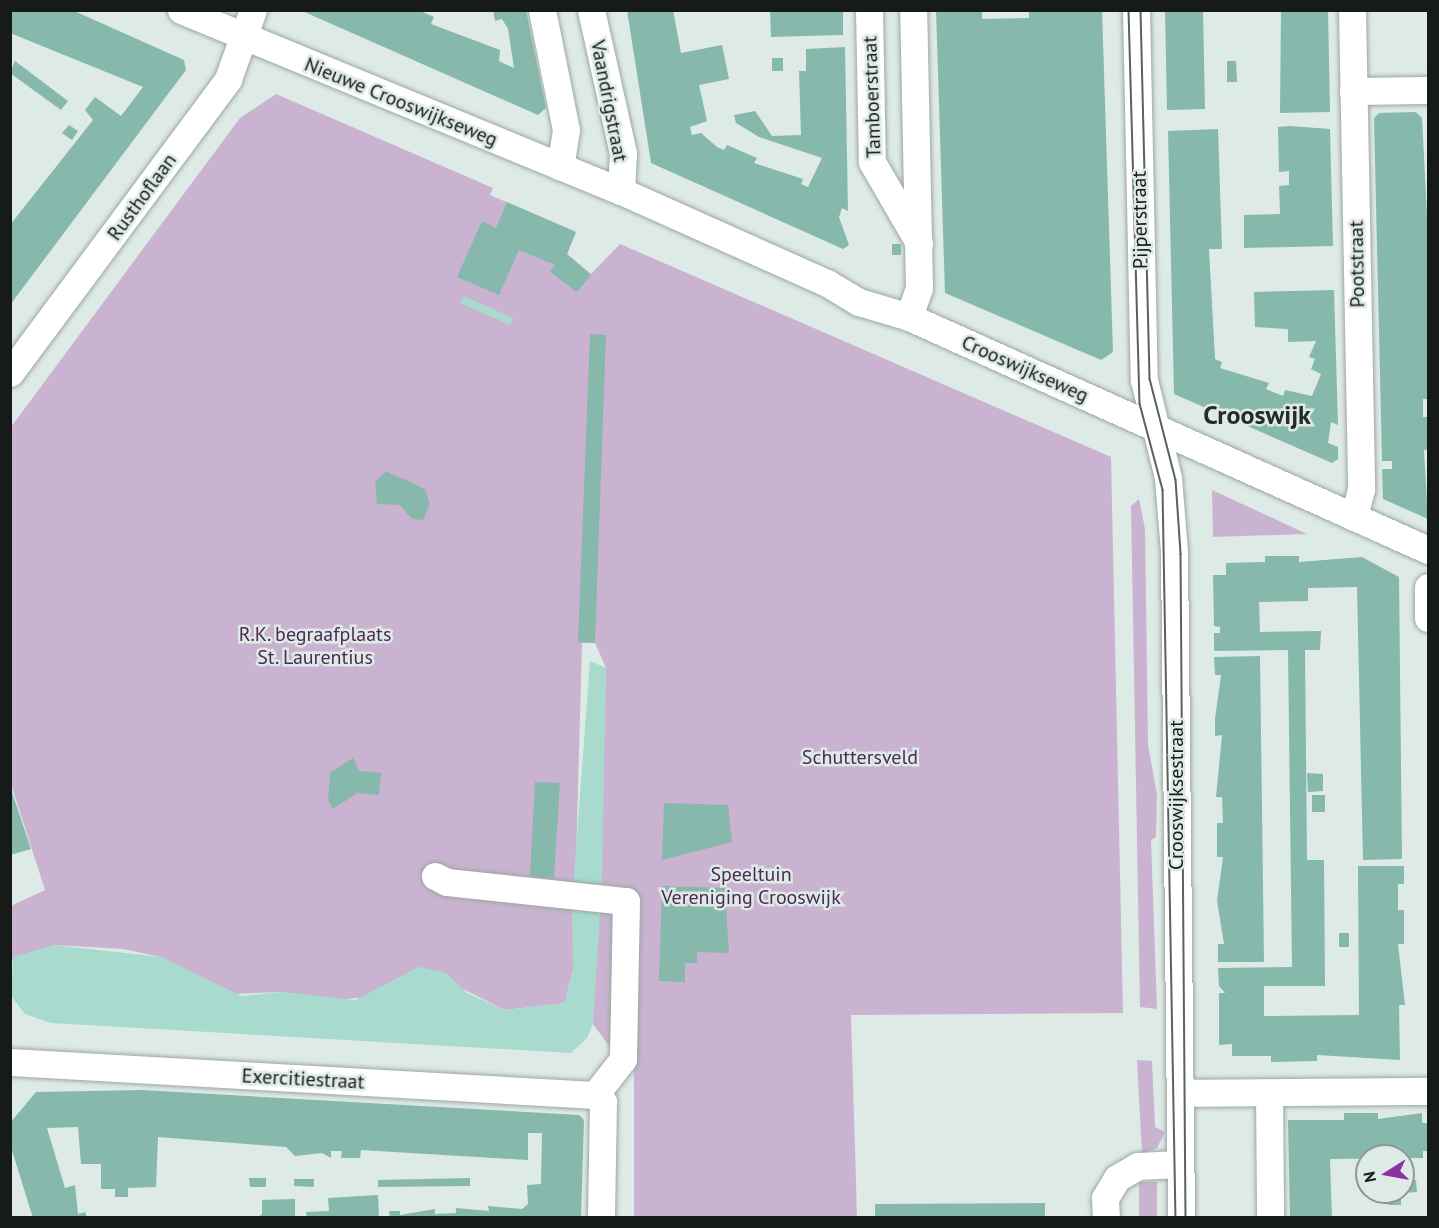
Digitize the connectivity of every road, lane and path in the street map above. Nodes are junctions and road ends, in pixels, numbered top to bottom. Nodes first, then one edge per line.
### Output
1 (181, 10) edge
2 (253, 10) edge
3 (542, 10) edge
4 (591, 10) edge
5 (869, 10) edge
6 (913, 10) edge
7 (1136, 10) edge
8 (1352, 10) edge
9 (247, 38) junction
10 (1428, 90) edge
11 (1353, 91) junction
12 (560, 167) junction
13 (621, 191) junction
14 (919, 244) junction
15 (909, 317) junction
16 (10, 373) edge
17 (1155, 428) junction
18 (1354, 517) junction
19 (1428, 550) edge
20 (1428, 587) edge
21 (1428, 618) edge
22 (435, 876) dead end
23 (10, 1062) edge
24 (1428, 1091) edge
25 (1269, 1093) junction
26 (1180, 1094) junction
27 (595, 1095) junction
28 (1180, 1164) junction
29 (601, 1218) edge
30 (1106, 1218) edge
31 (1181, 1218) edge
32 (1270, 1218) edge

1 - 9 street, Nieuwe Crooswijkseweg
2 - 9 street, Rusthoflaan
3 - 12 street
4 - 13 street, Vaandrigstraat
5 - 14 street, Tamboerstraat
6 - 14 street, Tamboerstraat
7 - 17 street, Pijperstraat
8 - 11 street, Pootstraat
9 - 12 street, Nieuwe Crooswijkseweg
9 - 16 street, Rusthoflaan
10 - 11 street
11 - 18 street, Pootstraat
12 - 13 street, Nieuwe Crooswijkseweg
13 - 15 street, Crooswijkseweg
14 - 15 street, Tamboerstraat
15 - 17 street, Crooswijkseweg
17 - 18 street, Crooswijkseweg
17 - 26 street, Crooswijksestraat
18 - 19 street, Crooswijkseweg
20 - 21 street
22 - 27 street
23 - 27 street, Exercitiestraat
24 - 25 street
25 - 26 street
25 - 32 street
26 - 28 street, Crooswijksestraat
27 - 29 street
28 - 30 street
28 - 31 street, Crooswijksestraat

